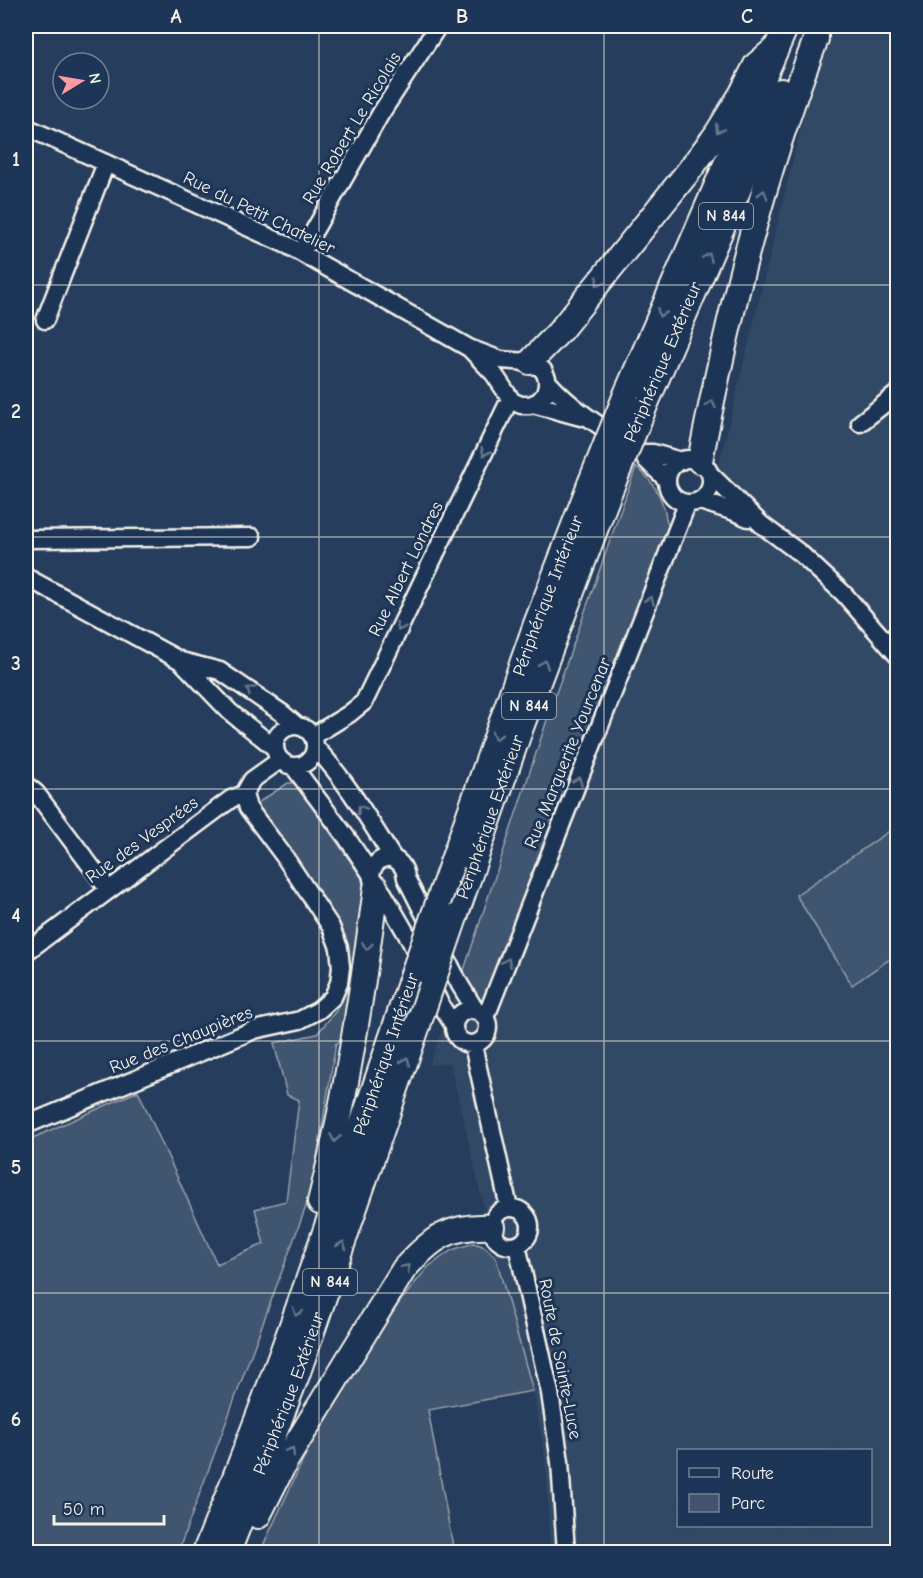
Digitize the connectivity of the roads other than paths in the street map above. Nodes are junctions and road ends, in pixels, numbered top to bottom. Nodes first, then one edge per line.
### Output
1 (438, 26) edge
2 (786, 26) edge
3 (810, 26) edge
4 (816, 26) edge
5 (776, 48) junction
6 (26, 127) edge
7 (106, 162) junction
8 (302, 252) junction
9 (45, 320) dead end
10 (469, 348) junction
11 (527, 362) junction
12 (547, 381) junction
13 (897, 393) edge
14 (507, 394) junction
15 (635, 400) junction
16 (533, 404) junction
17 (587, 419) junction
18 (860, 423) dead end
19 (642, 453) junction
20 (697, 465) junction
21 (667, 480) junction
22 (598, 491) junction
23 (694, 503) junction
24 (762, 525) junction
25 (252, 537) dead end
26 (26, 539) edge
27 (26, 577) edge
28 (897, 656) edge
29 (181, 661) junction
30 (296, 725) junction
31 (314, 741) junction
32 (283, 758) junction
33 (26, 785) edge
34 (244, 794) junction
35 (393, 858) junction
36 (406, 878) junction
37 (377, 885) junction
38 (108, 889) junction
39 (26, 952) edge
40 (480, 1013) junction
41 (453, 1024) junction
42 (473, 1045) junction
43 (26, 1125) edge
44 (509, 1208) junction
45 (492, 1227) junction
46 (517, 1245) junction
47 (317, 1257) junction
48 (232, 1545) edge
49 (205, 1552) edge
50 (566, 1552) edge

1 - 8 street, Rue Robert Le Ricolais
2 - 5 highway, N 844
15 -> 3 highway, Périphérique Extérieur / N 844
20 -> 4 highway
5 -> 11 highway
5 -> 15 highway, N 844
6 - 7 street, Rue du Petit Chatelier
7 - 8 street, Rue du Petit Chatelier
7 - 9 street
8 - 10 street, Rue du Petit Chatelier
10 - 11 street, Rue du Petit Chatelier
10 - 14 street, Rue du Petit Chatelier
11 - 12 street
11 - 14 street
12 - 16 street
12 - 17 street
13 - 18 street
14 - 16 street
14 -> 31 street, Rue Albert Londres
15 - 22 highway, Périphérique Extérieur / N 844, bridge
16 - 17 street
17 - 19 street
19 - 20 street
19 - 21 street
20 - 21 street
20 - 23 street
20 - 24 street
21 - 23 street
22 -> 47 highway, Périphérique Intérieur / N 844, bridge
48 -> 22 highway, Périphérique Extérieur / N 844, bridge
23 - 24 street
40 -> 23 street, Rue Marguerite Yourcenar
24 - 28 street
25 - 26 street
27 - 29 street
30 -> 29 street
29 - 32 street
30 - 31 street
30 - 32 street
31 - 32 street
35 -> 31 street
32 - 34 street, Rue des Vesprées
32 - 37 street
33 - 38 street
34 - 38 street, Rue des Vesprées
34 - 43 street, Rue des Chaupières
35 - 36 street
35 - 37 street
36 - 37 street
36 - 40 street
37 - 41 street
37 -> 47 highway
38 - 39 street, Rue des Vesprées
40 - 41 street
40 - 42 street
41 - 42 street
42 - 44 street
44 - 45 street
44 - 46 street
45 - 46 street
48 -> 45 highway
46 - 50 street, Route de Sainte-Luce
47 -> 49 highway, Périphérique Intérieur / N 844

